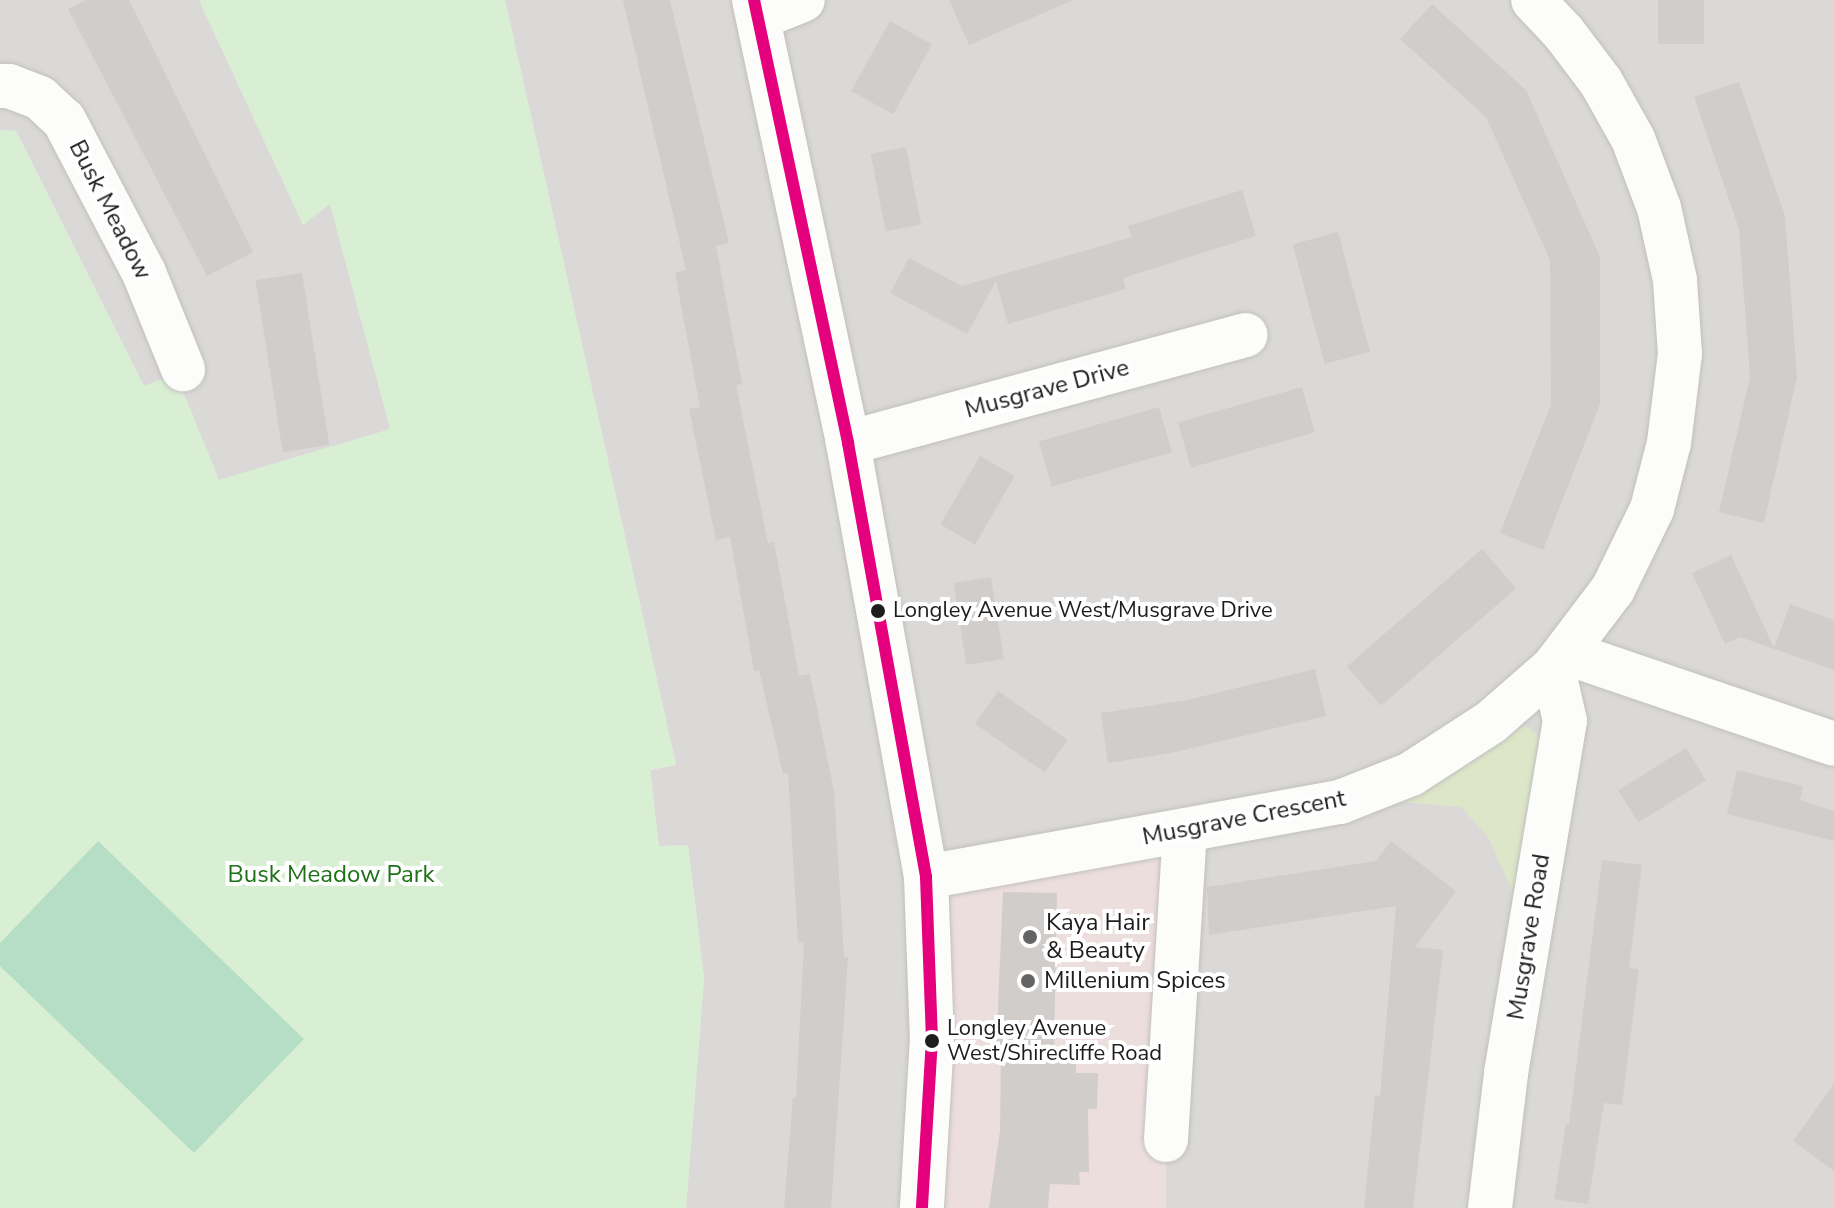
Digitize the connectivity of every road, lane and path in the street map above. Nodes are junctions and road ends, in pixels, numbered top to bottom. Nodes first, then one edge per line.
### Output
1 (803, 0) edge
2 (1533, 0) edge
3 (757, 9) edge
4 (0, 86) edge
5 (1246, 335) dead end
6 (183, 369) dead end
7 (848, 443) junction
8 (1560, 661) junction
9 (1834, 744) edge
10 (1185, 831) junction
11 (926, 877) junction
12 (1166, 1140) dead end
13 (922, 1208) edge
14 (1490, 1208) edge

1 - 3 street
2 - 8 street, Musgrave Crescent
3 - 7 street
4 - 6 street, Busk Meadow
5 - 7 street, Musgrave Drive
7 - 11 street
8 - 9 street
8 - 10 street, Musgrave Crescent
8 - 14 street, Musgrave Road
10 - 11 street, Musgrave Crescent
10 - 12 street
11 - 13 street

